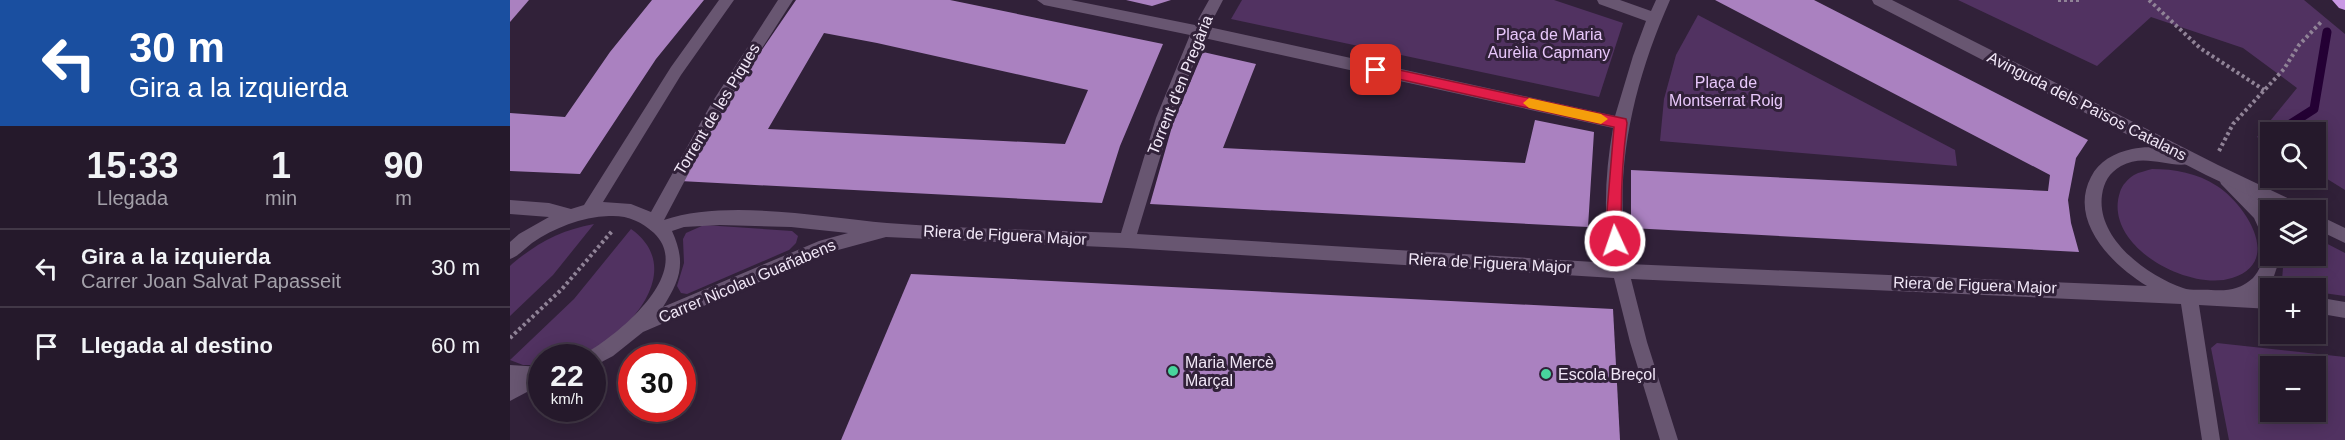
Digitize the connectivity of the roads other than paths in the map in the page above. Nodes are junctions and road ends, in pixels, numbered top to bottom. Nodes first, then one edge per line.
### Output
1 (727, 0) edge
2 (786, 0) edge
3 (1044, 0) edge
4 (1216, 0) edge
5 (1604, 0) edge
6 (1663, 0) edge
7 (1879, 0) edge
8 (2340, 0) edge
9 (2345, 4) edge
10 (1654, 18) junction
11 (1198, 31) junction
12 (1621, 123) junction
13 (2187, 158) junction
14 (2217, 173) junction
15 (2275, 200) edge
16 (510, 207) edge
17 (590, 210) junction
18 (2260, 213) edge
19 (570, 216) junction
20 (657, 225) junction
21 (2326, 226) edge
22 (889, 230) junction
23 (2345, 236) edge
24 (1127, 241) junction
25 (510, 252) edge
26 (2270, 266) edge
27 (1622, 271) junction
28 (2190, 296) junction
29 (2227, 299) junction
30 (2260, 300) edge
31 (2326, 307) edge
32 (2345, 310) edge
33 (641, 325) junction
34 (606, 352) edge
35 (510, 373) edge
36 (528, 374) edge
37 (528, 382) edge
38 (510, 392) edge
39 (1669, 440) edge
40 (2211, 440) edge

1 - 17 street
2 - 20 street, Torrent de les Piques
3 - 11 street
4 - 11 street, Torrent d'en Pregària
5 - 10 street
6 - 10 street
7 - 13 street, Avinguda dels Països Catalans
8 - 9 highway
10 - 12 street
11 - 12 street
11 - 24 street, Torrent d'en Pregària
12 - 27 street
13 - 14 street, Avinguda dels Països Catalans
13 - 28 street
14 - 15 street, Avinguda dels Països Catalans
14 - 18 street
16 - 19 street
17 - 19 street
17 - 20 street
19 - 25 street
20 - 22 street
20 - 33 street
21 - 23 street
22 - 24 street, Riera de Figuera Major
22 - 33 street, Carrer Nicolau Guañabens
24 - 27 street, Riera de Figuera Major
26 - 29 street
27 - 28 street, Riera de Figuera Major
27 - 39 street
28 - 29 street, Riera de Figuera Major
28 - 40 street
29 - 30 street, Riera de Figuera Major
31 - 32 street
33 - 34 street
35 - 36 street
37 - 38 street

